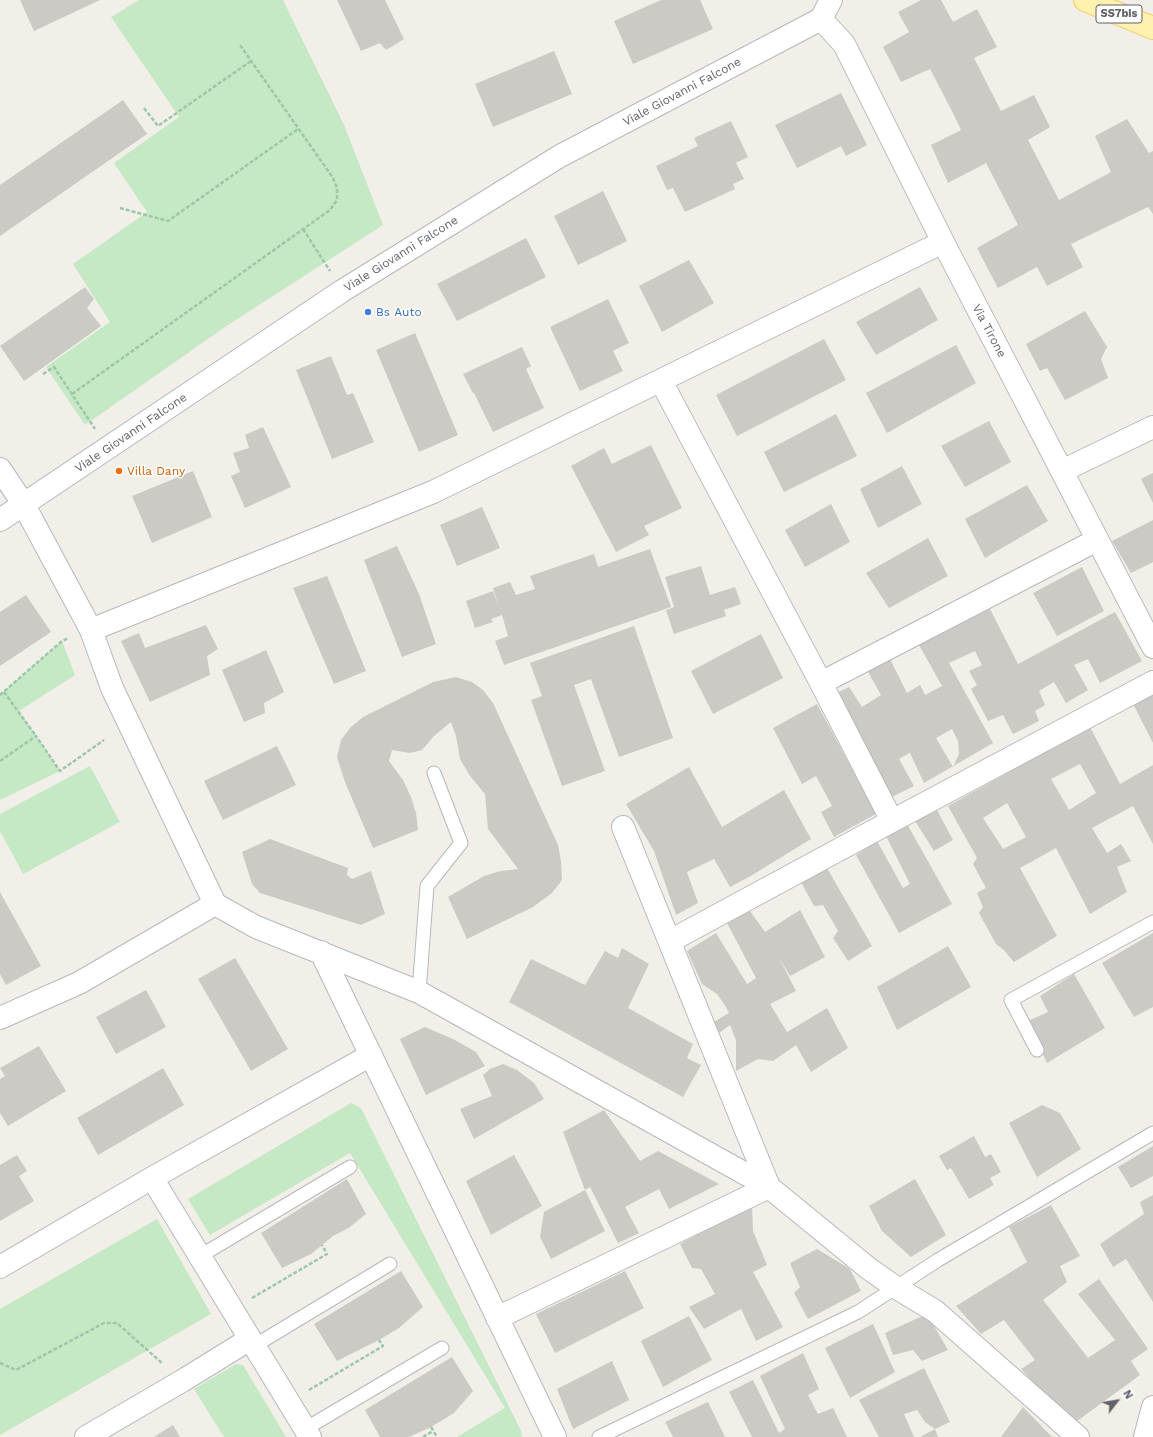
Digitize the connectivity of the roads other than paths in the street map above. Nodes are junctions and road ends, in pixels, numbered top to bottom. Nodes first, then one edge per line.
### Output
1 (1085, 0) edge
2 (824, 6) edge
3 (1153, 28) edge
4 (943, 242) junction
5 (661, 381) junction
6 (1153, 427) edge
7 (0, 469) edge
8 (1062, 471) junction
9 (24, 505) junction
10 (0, 520) edge
11 (1097, 540) junction
12 (91, 630) junction
13 (1153, 647) edge
14 (1153, 682) edge
15 (821, 683) junction
16 (434, 773) dead end
17 (892, 820) junction
18 (623, 827) dead end
19 (215, 904) junction
20 (1153, 922) edge
21 (670, 941) junction
22 (321, 952) junction
23 (419, 992) junction
24 (0, 1018) edge
25 (1037, 1050) dead end
26 (371, 1054) junction
27 (1153, 1132) edge
28 (350, 1167) dead end
29 (152, 1178) junction
30 (769, 1187) junction
31 (200, 1256) junction
32 (390, 1264) dead end
33 (0, 1267) edge
34 (895, 1287) junction
35 (497, 1318) junction
36 (252, 1342) junction
37 (442, 1348) dead end
38 (1153, 1407) edge
39 (308, 1433) edge
40 (86, 1437) edge
41 (555, 1437) edge
42 (599, 1437) edge
43 (1078, 1437) edge
44 (1145, 1437) edge

1 - 3 main road, SS7bis
2 - 4 street, Via Tirone
2 - 9 street, Viale Giovanni Falcone
4 - 5 street
4 - 8 street, Via Tirone
5 - 12 street
5 - 15 street
6 - 8 street
7 - 9 street
8 - 11 street, Via Tirone
9 - 10 street, Viale Giovanni Falcone
9 - 12 street
11 - 13 street, Via Tirone
11 - 15 street
12 - 19 street
14 - 17 street
15 - 17 street
16 - 23 lane
17 - 21 street
18 - 21 street
19 - 22 street
19 - 24 street
20 - 25 lane
21 - 30 street
22 - 23 street
22 - 26 street
23 - 30 street
26 - 29 street
26 - 35 street
27 - 34 lane
28 - 31 lane
29 - 31 street
29 - 33 street
30 - 34 street
30 - 35 street
31 - 36 street
32 - 36 lane
34 - 42 lane
34 - 43 street
35 - 41 street
36 - 39 street
36 - 40 street
37 - 39 lane
38 - 44 street

